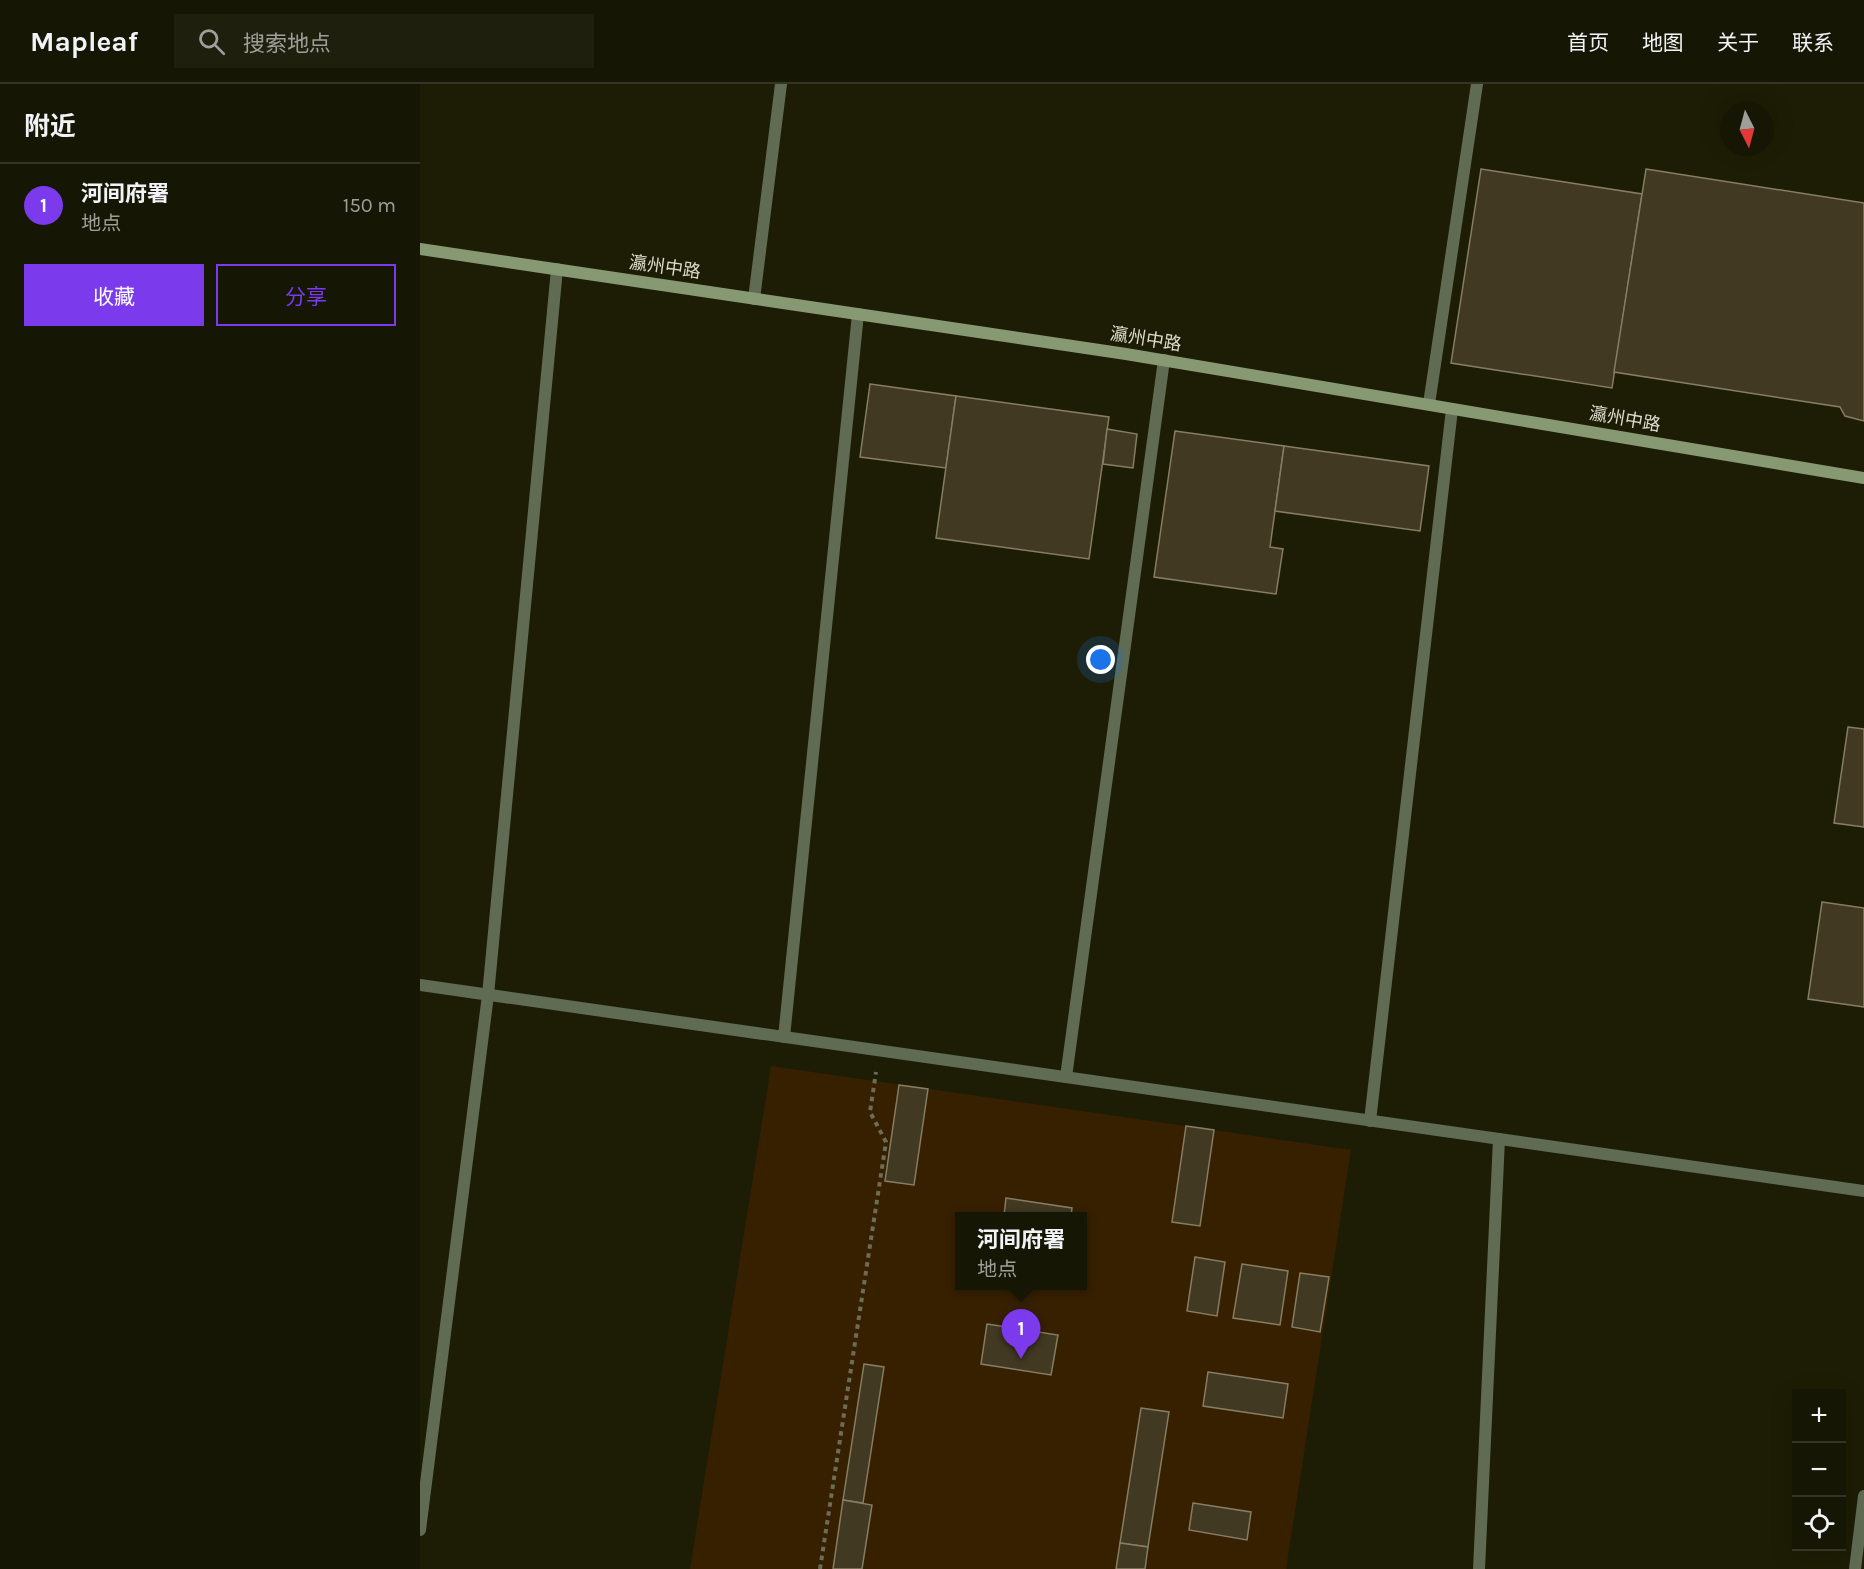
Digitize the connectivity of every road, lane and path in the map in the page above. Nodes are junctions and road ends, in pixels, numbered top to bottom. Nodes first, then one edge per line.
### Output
1 (781, 84) edge
2 (1477, 84) edge
3 (420, 249) edge
4 (557, 269) junction
5 (754, 299) junction
6 (858, 314) junction
7 (1164, 360) junction
8 (1429, 404) junction
9 (1452, 408) junction
10 (1864, 478) edge
11 (420, 986) edge
12 (488, 995) junction
13 (784, 1037) junction
14 (879, 1051) junction
15 (1066, 1077) junction
16 (1370, 1121) junction
17 (1499, 1139) junction
18 (1864, 1191) edge
19 (1864, 1496) edge
20 (420, 1530) edge
21 (820, 1569) edge
22 (1479, 1569) edge
23 (1855, 1569) edge

1 - 5 street
2 - 8 street
3 - 4 main road, 瀛州中路
4 - 5 main road, 瀛州中路
4 - 12 street
5 - 6 main road, 瀛州中路
6 - 7 main road, 瀛州中路
6 - 13 street
7 - 8 main road, 瀛州中路
7 - 15 street
8 - 9 main road, 瀛州中路
9 - 10 main road, 瀛州中路
9 - 16 street
11 - 12 street
12 - 13 street
12 - 20 street
13 - 14 street
14 - 15 street
14 - 21 path
15 - 16 street
16 - 17 street
17 - 18 street
17 - 22 street
19 - 23 street

